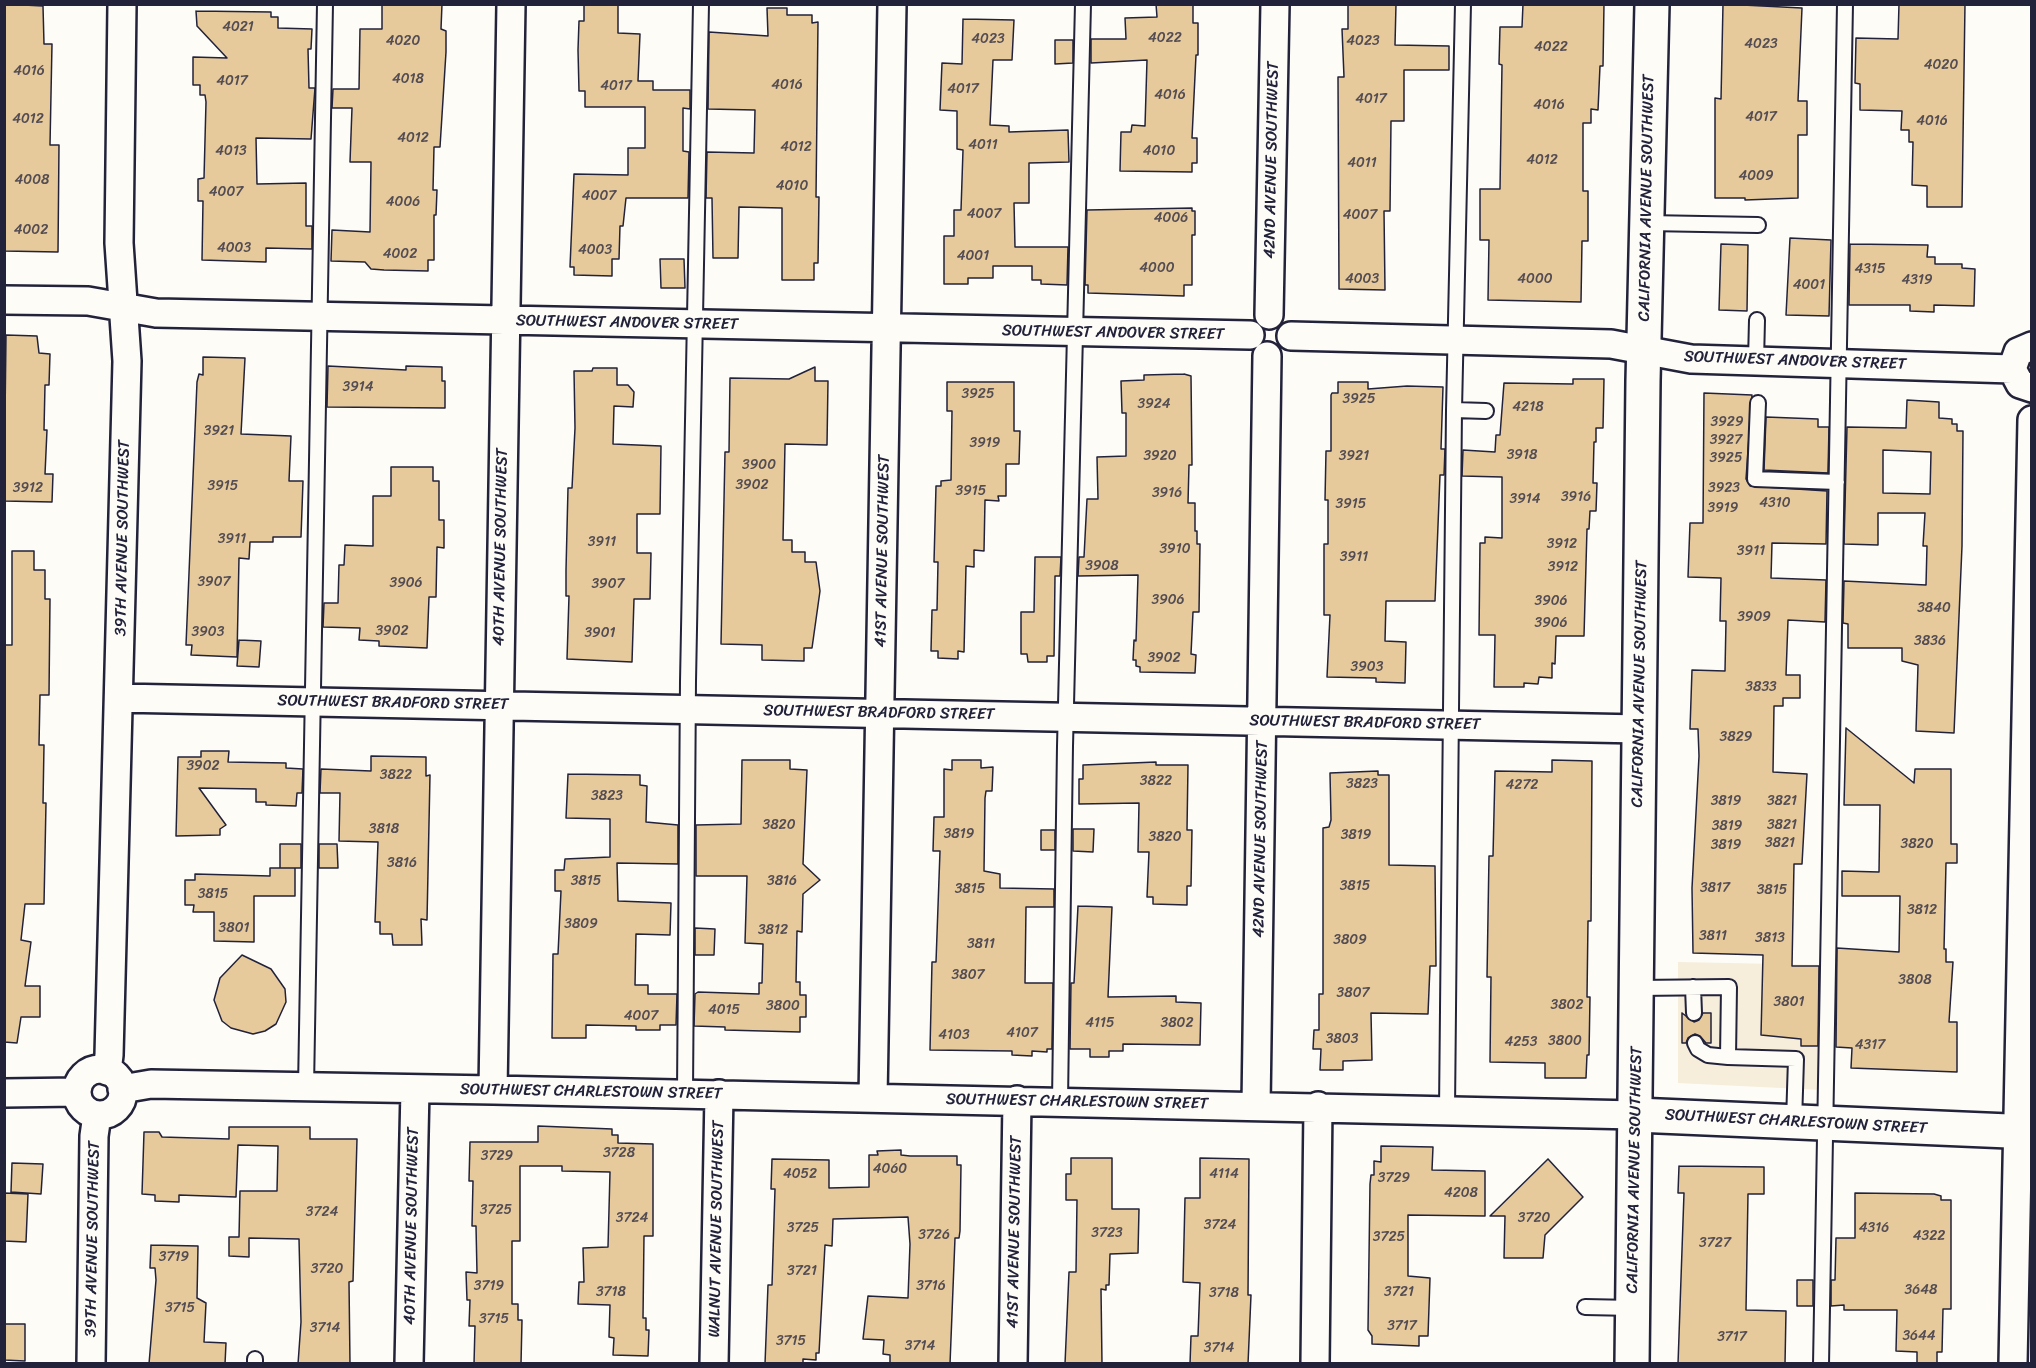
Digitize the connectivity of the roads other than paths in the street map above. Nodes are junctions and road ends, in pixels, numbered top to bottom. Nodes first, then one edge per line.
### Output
1 (122, 4) edge
2 (325, 4) edge
3 (511, 4) edge
4 (701, 4) edge
5 (892, 4) edge
6 (1083, 4) edge
7 (1275, 4) edge
8 (1463, 4) edge
9 (1652, 4) edge
10 (1845, 4) edge
11 (1647, 223) junction
12 (1758, 225) dead end
13 (4, 300) edge
14 (123, 307) junction
15 (1269, 315) junction
16 (319, 317) junction
17 (1757, 320) dead end
18 (505, 321) junction
19 (695, 324) junction
20 (886, 328) junction
21 (1076, 332) junction
22 (1250, 335) junction
23 (1291, 336) junction
24 (1456, 339) junction
25 (2031, 346) edge
26 (1644, 350) junction
27 (1268, 356) junction
28 (1756, 361) junction
29 (1839, 363) junction
30 (2012, 369) junction
31 (2031, 388) edge
32 (1758, 403) dead end
33 (1454, 410) junction
34 (1486, 411) dead end
35 (2031, 420) edge
36 (1837, 482) junction
37 (119, 698) junction
38 (313, 702) junction
39 (498, 705) junction
40 (688, 709) junction
41 (880, 713) junction
42 (1066, 717) junction
43 (1263, 721) junction
44 (1452, 725) junction
45 (1640, 729) junction
46 (1693, 987) junction
47 (1637, 988) junction
48 (1694, 1013) dead end
49 (1695, 1043) dead end
50 (1728, 1057) junction
51 (114, 1080) junction
52 (306, 1087) junction
53 (415, 1089) junction
54 (493, 1090) junction
55 (77, 1092) junction
56 (4, 1093) edge
57 (685, 1093) junction
58 (719, 1094) junction
59 (873, 1098) junction
60 (1017, 1100) junction
61 (1060, 1101) junction
62 (1256, 1105) junction
63 (1318, 1107) junction
64 (1447, 1109) junction
65 (97, 1115) junction
66 (1636, 1115) junction
67 (1810, 1122) junction
68 (2024, 1132) edge
69 (1585, 1307) dead end
70 (1633, 1308) junction
71 (91, 1364) edge
72 (409, 1364) edge
73 (714, 1364) edge
74 (1013, 1364) edge
75 (1315, 1364) edge
76 (1632, 1364) edge
77 (1821, 1364) edge
78 (2013, 1364) edge

1 - 14 street, 39TH AVENUE SOUTHWEST
2 - 16 lane
3 - 18 street, 40TH AVENUE SOUTHWEST
4 - 19 lane
5 - 20 street, 41ST AVENUE SOUTHWEST
6 - 21 lane
7 - 15 street, 42ND AVENUE SOUTHWEST
8 - 24 lane
9 - 11 main road, CALIFORNIA AVENUE SOUTHWEST
10 - 29 lane
11 - 12 lane
11 - 26 main road, CALIFORNIA AVENUE SOUTHWEST
13 - 14 street, SOUTHWEST ANDOVER STREET
14 - 16 street, SOUTHWEST ANDOVER STREET
14 - 37 street, 39TH AVENUE SOUTHWEST
15 - 22 street
15 - 23 street
16 - 18 street, SOUTHWEST ANDOVER STREET
16 - 38 lane
17 - 28 lane
18 - 19 street, SOUTHWEST ANDOVER STREET
18 - 39 street, 40TH AVENUE SOUTHWEST
19 - 20 street, SOUTHWEST ANDOVER STREET
19 - 40 lane
20 - 21 street, SOUTHWEST ANDOVER STREET
20 - 41 street, 41ST AVENUE SOUTHWEST
21 - 22 street, SOUTHWEST ANDOVER STREET
21 - 42 lane
22 - 27 street
23 - 24 street, SOUTHWEST ANDOVER STREET
23 - 27 street
24 - 26 street, SOUTHWEST ANDOVER STREET
24 - 33 lane
25 - 30 street
26 - 28 street, SOUTHWEST ANDOVER STREET
26 - 45 main road, CALIFORNIA AVENUE SOUTHWEST
27 - 43 street, 42ND AVENUE SOUTHWEST
28 - 29 street, SOUTHWEST ANDOVER STREET
29 - 30 street, SOUTHWEST ANDOVER STREET
29 - 36 lane
30 - 31 street
32 - 36 lane
33 - 34 lane
33 - 44 lane
35 - 68 street
36 - 67 lane
37 - 38 street, SOUTHWEST BRADFORD STREET
37 - 51 street, 39TH AVENUE SOUTHWEST
38 - 39 street, SOUTHWEST BRADFORD STREET
38 - 52 lane
39 - 40 street, SOUTHWEST BRADFORD STREET
39 - 54 street, 40TH AVENUE SOUTHWEST
40 - 41 street, SOUTHWEST BRADFORD STREET
40 - 57 lane
41 - 42 street, SOUTHWEST BRADFORD STREET
41 - 59 street, 41ST AVENUE SOUTHWEST
42 - 43 street, SOUTHWEST BRADFORD STREET
42 - 61 lane
43 - 44 street, SOUTHWEST BRADFORD STREET
43 - 62 street, 42ND AVENUE SOUTHWEST
44 - 45 street, SOUTHWEST BRADFORD STREET
44 - 64 lane
45 - 47 main road, CALIFORNIA AVENUE SOUTHWEST
46 - 47 lane
46 - 48 lane
46 - 50 lane
47 - 66 main road, CALIFORNIA AVENUE SOUTHWEST
49 - 50 lane
50 - 67 lane
51 - 52 street, SOUTHWEST CHARLESTOWN STREET
51 - 55 street
51 - 65 street
52 - 53 street, SOUTHWEST CHARLESTOWN STREET
53 - 54 street, SOUTHWEST CHARLESTOWN STREET
53 - 72 street, 40TH AVENUE SOUTHWEST
54 - 57 street, SOUTHWEST CHARLESTOWN STREET
55 - 56 street
55 - 65 street
57 - 58 street, SOUTHWEST CHARLESTOWN STREET
58 - 59 street, SOUTHWEST CHARLESTOWN STREET
58 - 73 street, WALNUT AVENUE SOUTHWEST
59 - 60 street, SOUTHWEST CHARLESTOWN STREET
60 - 61 street, SOUTHWEST CHARLESTOWN STREET
60 - 74 street, 41ST AVENUE SOUTHWEST
61 - 62 street, SOUTHWEST CHARLESTOWN STREET
62 - 63 street, SOUTHWEST CHARLESTOWN STREET
63 - 64 street, SOUTHWEST CHARLESTOWN STREET
63 - 75 street
64 - 66 street, SOUTHWEST CHARLESTOWN STREET
65 - 71 street, 39TH AVENUE SOUTHWEST
66 - 67 main road, SOUTHWEST CHARLESTOWN STREET
66 - 70 main road, CALIFORNIA AVENUE SOUTHWEST
67 - 68 main road, SOUTHWEST CHARLESTOWN STREET
67 - 77 lane
68 - 78 street
69 - 70 lane
70 - 76 main road, CALIFORNIA AVENUE SOUTHWEST

